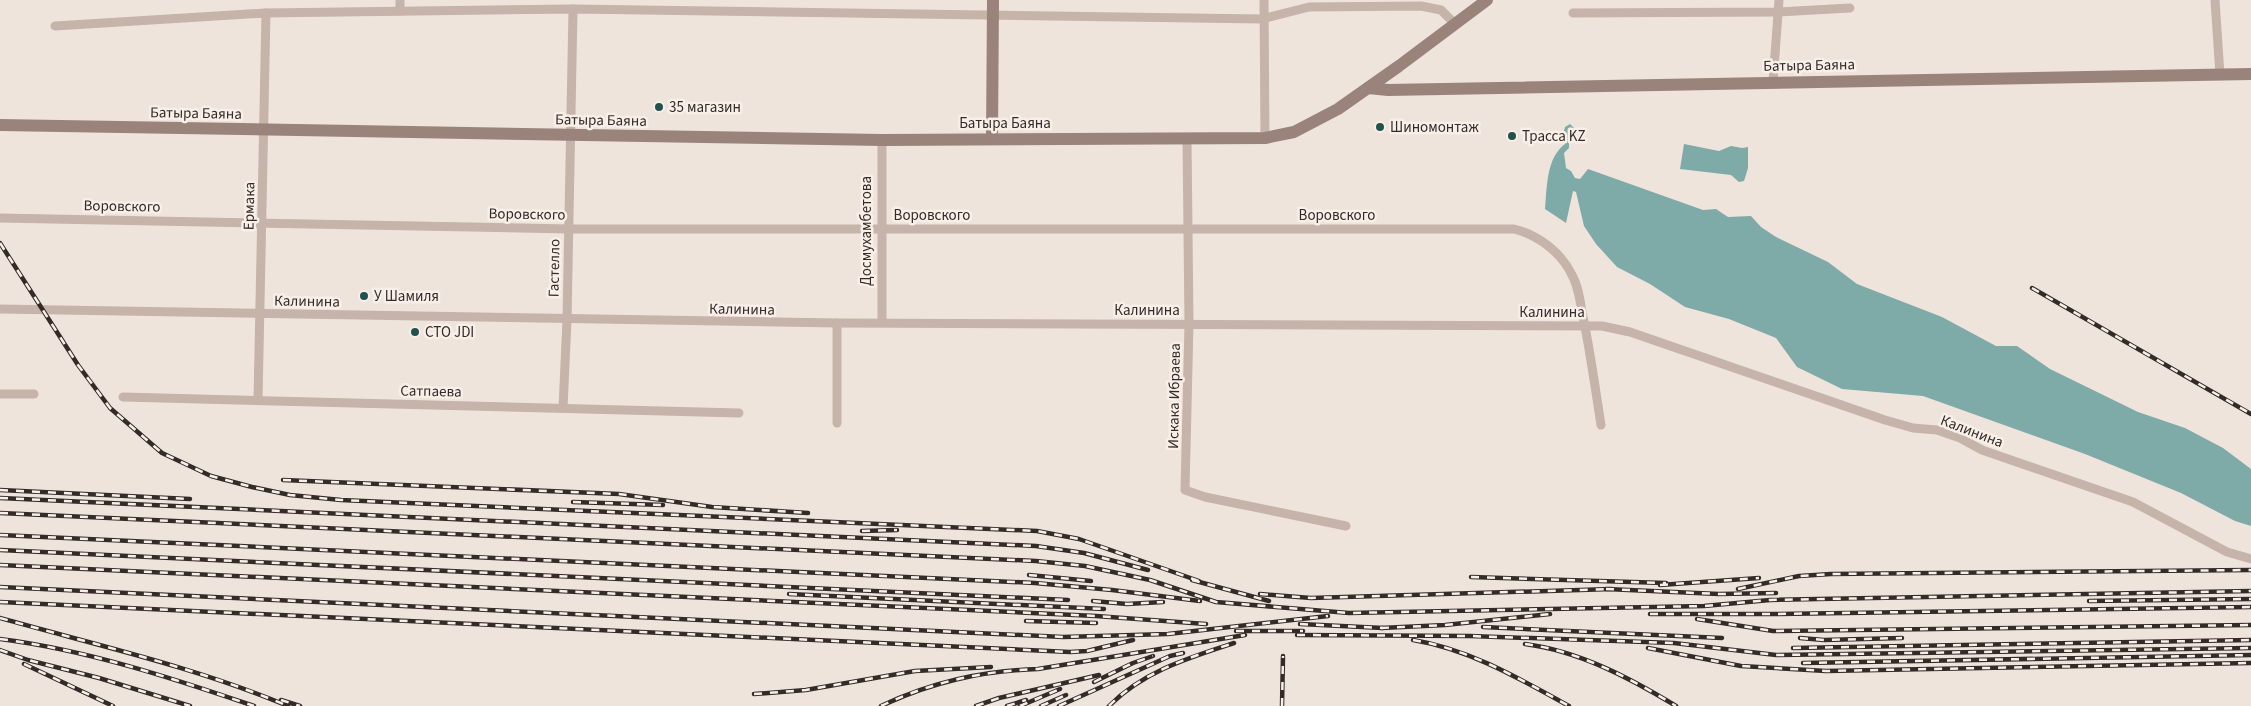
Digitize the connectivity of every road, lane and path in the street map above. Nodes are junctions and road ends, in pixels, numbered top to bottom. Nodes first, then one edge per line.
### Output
1 (400, 0) edge
2 (993, 0) edge
3 (1264, 0) edge
4 (1486, 0) edge
5 (1779, 0) edge
6 (2215, 0) edge
7 (1850, 8) dead end
8 (573, 9) junction
9 (400, 11) junction
10 (1778, 12) junction
11 (266, 13) junction
12 (1573, 13) dead end
13 (993, 16) junction
14 (1262, 20) junction
15 (1454, 23) junction
16 (55, 26) dead end
17 (2251, 74) edge
18 (2220, 75) junction
19 (1773, 82) junction
20 (1368, 88) junction
21 (0, 125) edge
22 (264, 130) junction
23 (570, 136) junction
24 (1187, 138) junction
25 (1265, 138) junction
26 (992, 139) junction
27 (882, 140) junction
28 (0, 218) edge
29 (262, 223) junction
30 (569, 229) junction
31 (882, 229) junction
32 (1188, 229) junction
33 (0, 309) edge
34 (260, 314) junction
35 (567, 320) junction
36 (882, 322) junction
37 (837, 324) junction
38 (1188, 324) junction
39 (1585, 325) junction
40 (0, 394) edge
41 (34, 394) dead end
42 (123, 397) dead end
43 (258, 400) junction
44 (564, 408) junction
45 (739, 413) dead end
46 (837, 423) dead end
47 (1600, 425) dead end
48 (1346, 526) dead end
49 (2251, 559) edge

1 - 9 street
2 - 13 street
3 - 14 street
4 - 15 street, Батыра Баяна
5 - 10 street
6 - 18 street
7 - 10 street
8 - 9 street
8 - 13 street
8 - 23 street, Гастелло
9 - 11 street
10 - 12 street
10 - 19 street
11 - 16 street
11 - 22 street, Ермака
13 - 14 street
13 - 26 street
14 - 15 street
14 - 25 street
15 - 20 street, Батыра Баяна
17 - 18 street, Батыра Баяна
18 - 19 street, Батыра Баяна
19 - 20 street, Батыра Баяна
20 - 25 street, Батыра Баяна
21 - 22 street, Батыра Баяна
22 - 23 street, Батыра Баяна
22 - 29 street, Ермака
23 - 27 street, Батыра Баяна
23 - 30 street, Гастелло
24 - 25 street, Батыра Баяна
24 - 26 street, Батыра Баяна
24 - 32 street, Искака Ибраева
26 - 27 street, Батыра Баяна
27 - 31 street, Досмухамбетова
28 - 29 street, Воровского
29 - 30 street, Воровского
29 - 34 street, Ермака
30 - 31 street, Воровского
30 - 35 street, Гастелло
31 - 32 street, Воровского
31 - 36 street, Досмухамбетова
32 - 38 street, Искака Ибраева
32 - 39 street, Воровского
33 - 34 street, Калинина
34 - 35 street, Калинина
34 - 43 street, Ермака
35 - 37 street, Калинина
35 - 44 street, Гастелло
36 - 37 street, Калинина
36 - 38 street, Калинина
37 - 46 street
38 - 39 street, Калинина
38 - 48 street, Искака Ибраева
39 - 47 street, Воровского
39 - 49 street, Калинина
40 - 41 street
42 - 43 street, Сатпаева
43 - 44 street, Сатпаева
44 - 45 street, Сатпаева

